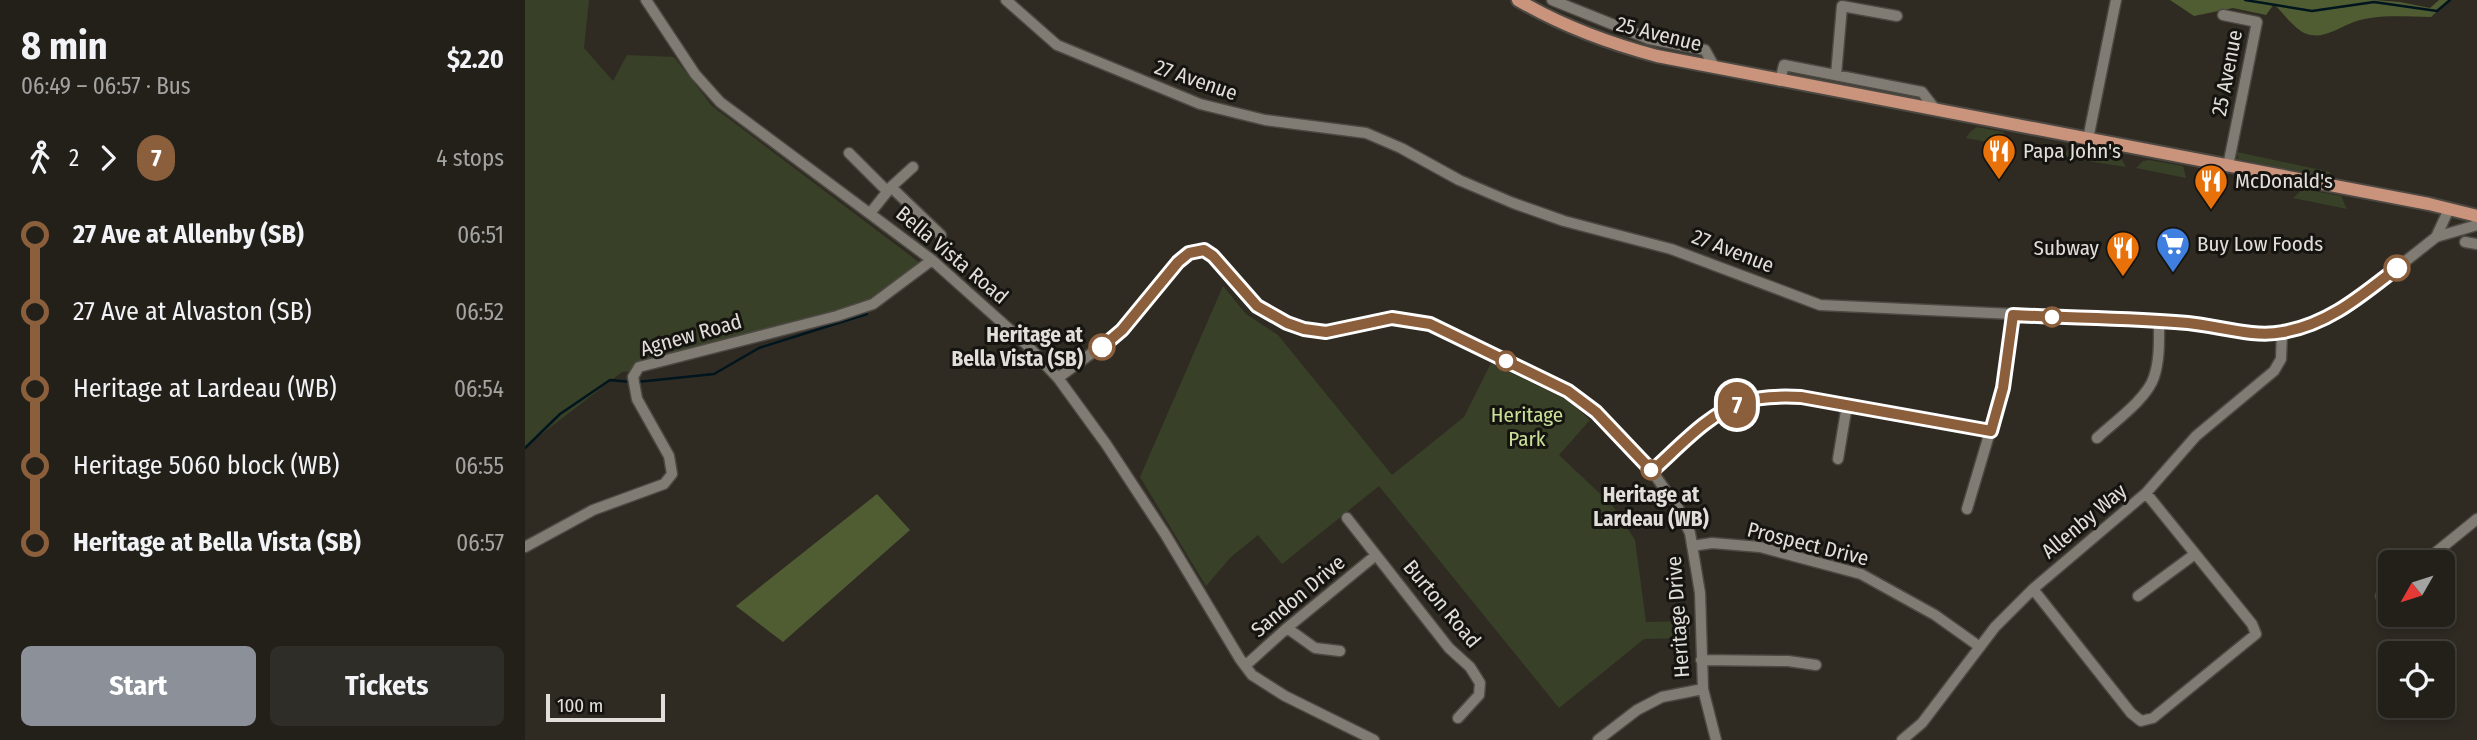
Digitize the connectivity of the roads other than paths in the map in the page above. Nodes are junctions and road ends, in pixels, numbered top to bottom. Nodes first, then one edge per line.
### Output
1 (646, 0) edge
2 (1006, 0) edge
3 (1518, 0) edge
4 (1552, 0) edge
5 (2116, 0) edge
6 (2223, 15) dead end
7 (1897, 16) dead end
8 (1715, 68) junction
9 (1836, 75) junction
10 (1780, 80) junction
11 (1936, 110) junction
12 (2088, 139) junction
13 (849, 153) dead end
14 (2228, 166) junction
15 (913, 167) dead end
16 (889, 189) junction
17 (2449, 209) junction
18 (871, 212) junction
19 (2477, 216) edge
20 (2477, 225) edge
21 (941, 235) dead end
22 (2437, 237) junction
23 (2465, 242) dead end
24 (2477, 244) edge
25 (932, 260) junction
26 (2013, 315) junction
27 (2159, 321) junction
28 (2282, 333) junction
29 (1058, 378) junction
30 (1847, 405) junction
31 (1991, 431) junction
32 (2097, 438) dead end
33 (1838, 459) dead end
34 (1652, 471) junction
35 (2145, 493) junction
36 (1967, 509) dead end
37 (1347, 518) dead end
38 (2477, 519) edge
39 (1692, 546) junction
40 (525, 547) edge
41 (2439, 550) edge
42 (2195, 554) junction
43 (1376, 555) junction
44 (2033, 589) junction
45 (2138, 596) dead end
46 (1287, 628) junction
47 (1980, 647) junction
48 (1340, 651) dead end
49 (1701, 660) junction
50 (1816, 665) dead end
51 (1245, 666) junction
52 (1703, 690) junction
53 (1458, 718) dead end
54 (1357, 736) edge
55 (1374, 740) edge
56 (1598, 740) edge
57 (1716, 740) edge
58 (1902, 740) edge

1 - 18 street, Bella Vista Road
2 - 26 street, 27 Avenue
3 - 8 main road, 25 Avenue
4 - 8 street, 25 Avenue
5 - 12 street
6 - 14 street, 25 Avenue
7 - 9 street
8 - 10 main road, 25 Avenue
9 - 10 street, 25 Avenue
9 - 11 street, 25 Avenue
10 - 11 main road, 25 Avenue
11 - 12 main road, 25 Avenue
12 - 14 main road, 25 Avenue
13 - 16 street
14 - 17 main road, 25 Avenue
15 - 16 street
16 - 18 street
16 - 21 street
17 - 19 main road, 25 Avenue
17 - 22 street, 27 Avenue
18 - 25 street, Bella Vista Road
20 - 22 street
22 - 28 street, 27 Avenue
23 - 24 street
25 - 29 street, Bella Vista Road
25 - 40 street, Agnew Road
26 - 27 street, 27 Avenue
26 - 31 street
27 - 28 street, 27 Avenue
27 - 32 street
28 - 35 street, Allenby Way
29 - 34 street, Heritage Drive
29 - 51 street, Bella Vista Road
30 - 31 street
30 - 33 street
30 - 34 street
31 - 36 street
34 - 39 street, Heritage Drive
35 - 42 street
35 - 44 street, Allenby Way
37 - 43 street, Burton Road
38 - 41 street
39 - 47 street, Prospect Drive
39 - 49 street, Heritage Drive
42 - 44 street
42 - 45 street
43 - 46 street, Sandon Drive
43 - 53 street, Burton Road
44 - 47 street, Allenby Way
46 - 48 street
46 - 51 street, Sandon Drive
47 - 58 street, Allenby Way
49 - 50 street
49 - 52 street, Heritage Drive
51 - 54 street, Bella Vista Road
52 - 56 street
52 - 57 street, Heritage Drive
54 - 55 street, Bella Vista Road

